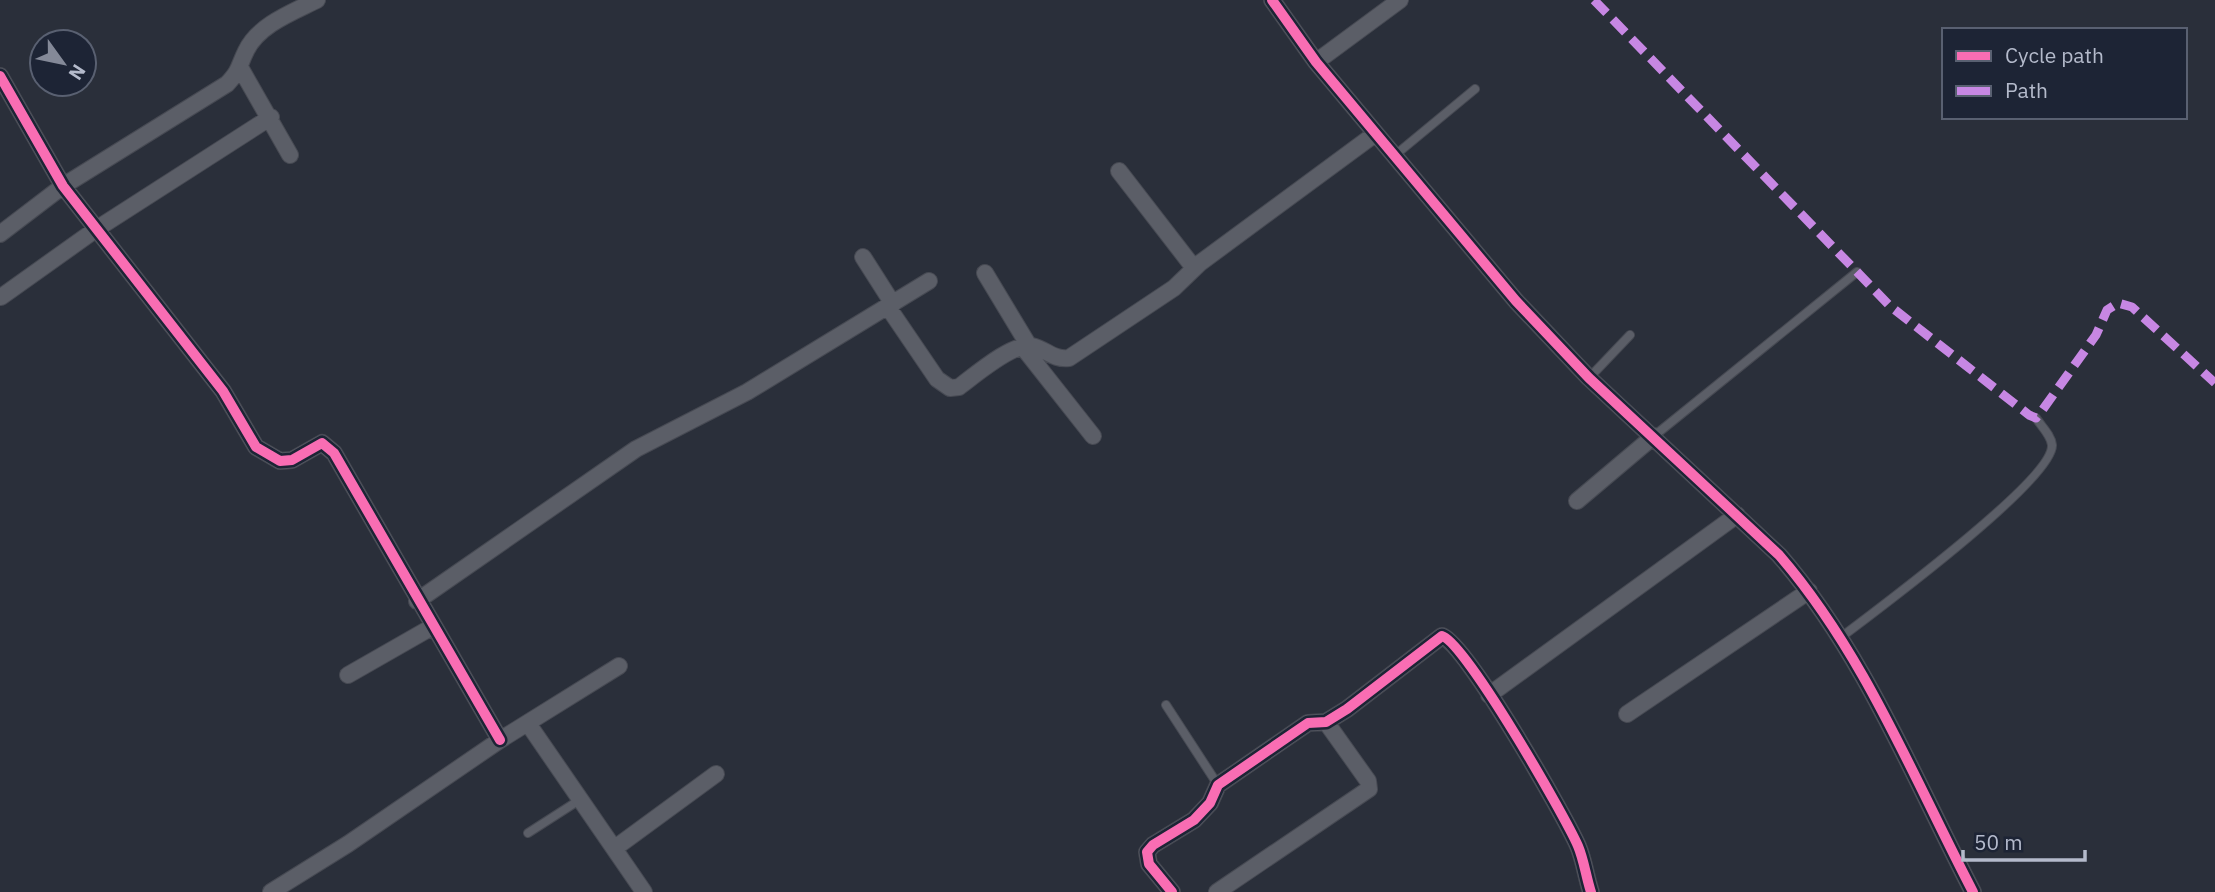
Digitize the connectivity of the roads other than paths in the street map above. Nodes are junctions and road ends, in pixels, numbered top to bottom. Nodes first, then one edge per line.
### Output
1 (317, 0) edge
2 (1272, 0) edge
3 (1400, 0) edge
4 (1316, 62) junction
5 (241, 69) junction
6 (0, 76) edge
7 (1475, 89) dead end
8 (271, 117) junction
9 (1375, 134) junction
10 (290, 155) dead end
11 (1394, 156) junction
12 (1119, 172) dead end
13 (63, 186) junction
14 (95, 230) junction
15 (0, 234) edge
16 (863, 257) dead end
17 (1194, 268) junction
18 (985, 272) dead end
19 (1857, 272) dead end
20 (929, 281) dead end
21 (1, 297) edge
22 (891, 306) junction
23 (1630, 335) dead end
24 (1026, 346) junction
25 (1589, 378) junction
26 (2036, 418) dead end
27 (1093, 436) dead end
28 (1654, 436) junction
29 (1577, 501) dead end
30 (1737, 515) junction
31 (1809, 591) junction
32 (417, 601) junction
33 (432, 627) junction
34 (1839, 638) junction
35 (619, 666) dead end
36 (348, 675) dead end
37 (1489, 695) junction
38 (1166, 705) dead end
39 (1627, 714) dead end
40 (1326, 722) junction
41 (529, 724) junction
42 (500, 740) junction
43 (716, 774) dead end
44 (1218, 785) junction
45 (581, 799) junction
46 (528, 833) dead end
47 (615, 848) junction
48 (271, 892) edge
49 (644, 892) edge
50 (1172, 892) edge
51 (1217, 892) edge
52 (1591, 892) edge
53 (1973, 892) edge

1 - 5 street
2 - 4 street
3 - 4 street
4 - 9 street
5 - 8 street
5 - 13 street
6 - 13 street
7 - 11 lane
8 - 10 street
8 - 14 street
9 - 11 street
9 - 17 street
11 - 25 street
12 - 17 street
13 - 14 street
13 - 15 street
14 - 21 street
14 - 32 street
16 - 22 street
17 - 24 street
18 - 24 street
19 - 28 lane
20 - 22 street
22 - 24 street
22 - 32 street
23 - 25 lane
24 - 27 street
25 - 28 street
26 - 34 lane
28 - 29 street
28 - 30 street
30 - 31 street
30 - 37 street
31 - 34 street
31 - 39 street
32 - 33 street
33 - 36 street
33 - 42 street
34 - 53 street
35 - 41 street
37 - 40 street
37 - 52 street
38 - 44 lane
40 - 44 street
40 - 51 street
41 - 42 street
41 - 45 street
42 - 48 street
43 - 47 street
44 - 50 street
45 - 46 lane
45 - 47 street
47 - 49 street

